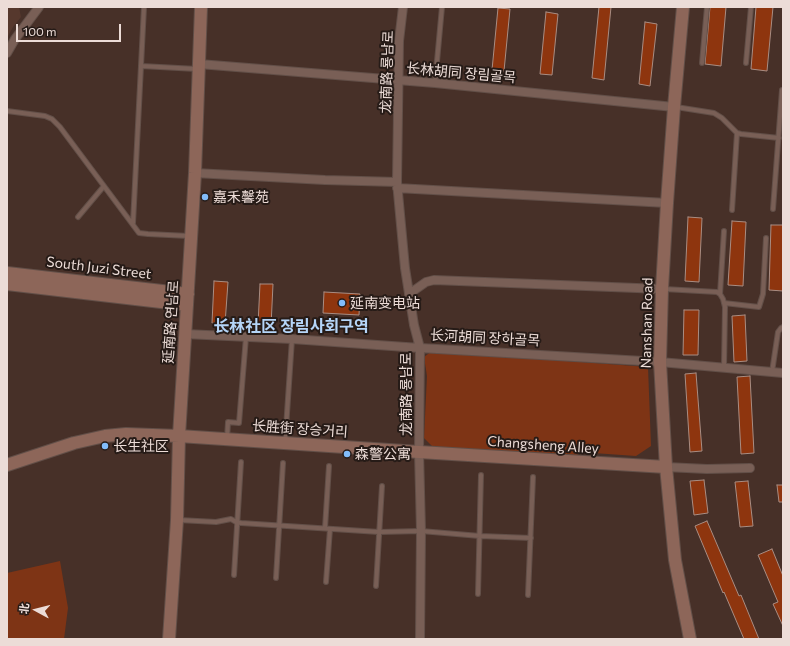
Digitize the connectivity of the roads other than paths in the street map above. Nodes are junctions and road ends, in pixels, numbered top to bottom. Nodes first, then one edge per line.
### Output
1 (39, 7) edge
2 (144, 7) edge
3 (202, 7) edge
4 (403, 7) edge
5 (442, 7) edge
6 (683, 7) edge
7 (707, 7) edge
8 (751, 7) edge
9 (7, 53) edge
10 (702, 63) dead end
11 (746, 63) dead end
12 (141, 66) junction
13 (199, 67) junction
14 (399, 80) junction
15 (435, 83) junction
16 (782, 90) edge
17 (674, 107) junction
18 (7, 111) edge
19 (737, 133) junction
20 (779, 138) junction
21 (195, 173) junction
22 (397, 185) junction
23 (104, 186) junction
24 (667, 203) junction
25 (774, 209) dead end
26 (732, 210) dead end
27 (78, 217) dead end
28 (132, 224) junction
29 (724, 231) dead end
30 (191, 236) junction
31 (766, 238) dead end
32 (7, 273) edge
33 (7, 284) edge
34 (662, 289) junction
35 (409, 294) junction
36 (720, 294) junction
37 (188, 299) junction
38 (724, 303) junction
39 (783, 326) edge
40 (185, 334) junction
41 (246, 337) junction
42 (292, 339) junction
43 (420, 348) junction
44 (660, 362) junction
45 (724, 368) junction
46 (772, 372) junction
47 (783, 373) edge
48 (179, 436) junction
49 (227, 439) junction
50 (285, 443) junction
51 (419, 452) junction
52 (241, 462) dead end
53 (283, 463) dead end
54 (7, 465) edge
55 (329, 466) dead end
56 (666, 467) junction
57 (750, 468) dead end
58 (482, 475) dead end
59 (533, 477) dead end
60 (382, 486) dead end
61 (177, 520) junction
62 (238, 522) junction
63 (279, 525) junction
64 (325, 528) junction
65 (330, 528) junction
66 (421, 531) junction
67 (379, 532) junction
68 (480, 536) junction
69 (531, 538) junction
70 (234, 575) dead end
71 (276, 578) dead end
72 (326, 582) dead end
73 (376, 586) dead end
74 (478, 594) dead end
75 (528, 596) dead end
76 (169, 639) edge
77 (420, 639) edge
78 (690, 639) edge

1 - 9 street
2 - 12 lane
3 - 13 street, 延南路 연남로
4 - 14 street, 龙南路 룡남로
5 - 15 lane
6 - 17 street, Nanshan Road
7 - 10 lane
8 - 11 lane
12 - 13 lane
12 - 28 lane
13 - 14 street, 长林胡同 장림골목
13 - 21 street, 延南路 연남로
14 - 15 street, 长林胡同 장림골목
14 - 22 street, 龙南路 룡남로
15 - 17 street, 长林胡同 장림골목
16 - 20 lane
17 - 19 lane
17 - 24 street, Nanshan Road
18 - 23 lane
19 - 20 lane
19 - 26 lane
20 - 25 lane
21 - 22 street
21 - 30 street, 延南路 연남로
22 - 24 street
22 - 35 street, 龙南路 룡남로
23 - 27 lane
23 - 28 lane
24 - 34 street, Nanshan Road
28 - 30 lane
29 - 36 lane
30 - 37 street, 延南路 연남로
31 - 38 lane
32 - 37 street, South Juzi Street
33 - 37 street, South Juzi Street
34 - 35 street
34 - 36 lane
34 - 44 street, Nanshan Road
35 - 43 street, 龙南路 룡남로
36 - 38 lane
37 - 40 street, 延南路 연남로
38 - 45 lane
39 - 46 lane
40 - 41 street, 长河胡同 장하골목
40 - 48 street, 延南路 연남로
41 - 42 street, 长河胡同 장하골목
41 - 49 lane
42 - 43 street, 长河胡同 장하골목
42 - 50 lane
43 - 44 street, 长河胡同 장하골목
43 - 51 street, 龙南路 룡남로
44 - 45 street, 长河胡同 장하골목
44 - 56 street, Nanshan Road
45 - 46 street, 长河胡同 장하골목
46 - 47 street, 长河胡同 장하골목
48 - 49 street, 长胜街 장승거리
48 - 54 street, 长胜街 장승거리
48 - 61 street, 延南路 연남로
49 - 50 street, 长胜街 장승거리
50 - 51 street, 长胜街 장승거리
51 - 56 street, Changsheng Alley
51 - 66 street, 龙南路 룡남로
52 - 62 lane
53 - 63 lane
55 - 64 lane
56 - 57 street
56 - 78 street, Nanshan Road
58 - 68 lane
59 - 69 lane
60 - 67 lane
61 - 62 lane
61 - 76 street, 延南路 연남로
62 - 63 lane
62 - 70 lane
63 - 64 lane
63 - 71 lane
64 - 65 lane
65 - 67 lane
65 - 72 lane
66 - 67 lane
66 - 68 lane
66 - 77 street, 龙南路 룡남로
67 - 73 lane
68 - 69 lane
68 - 74 lane
69 - 75 lane

